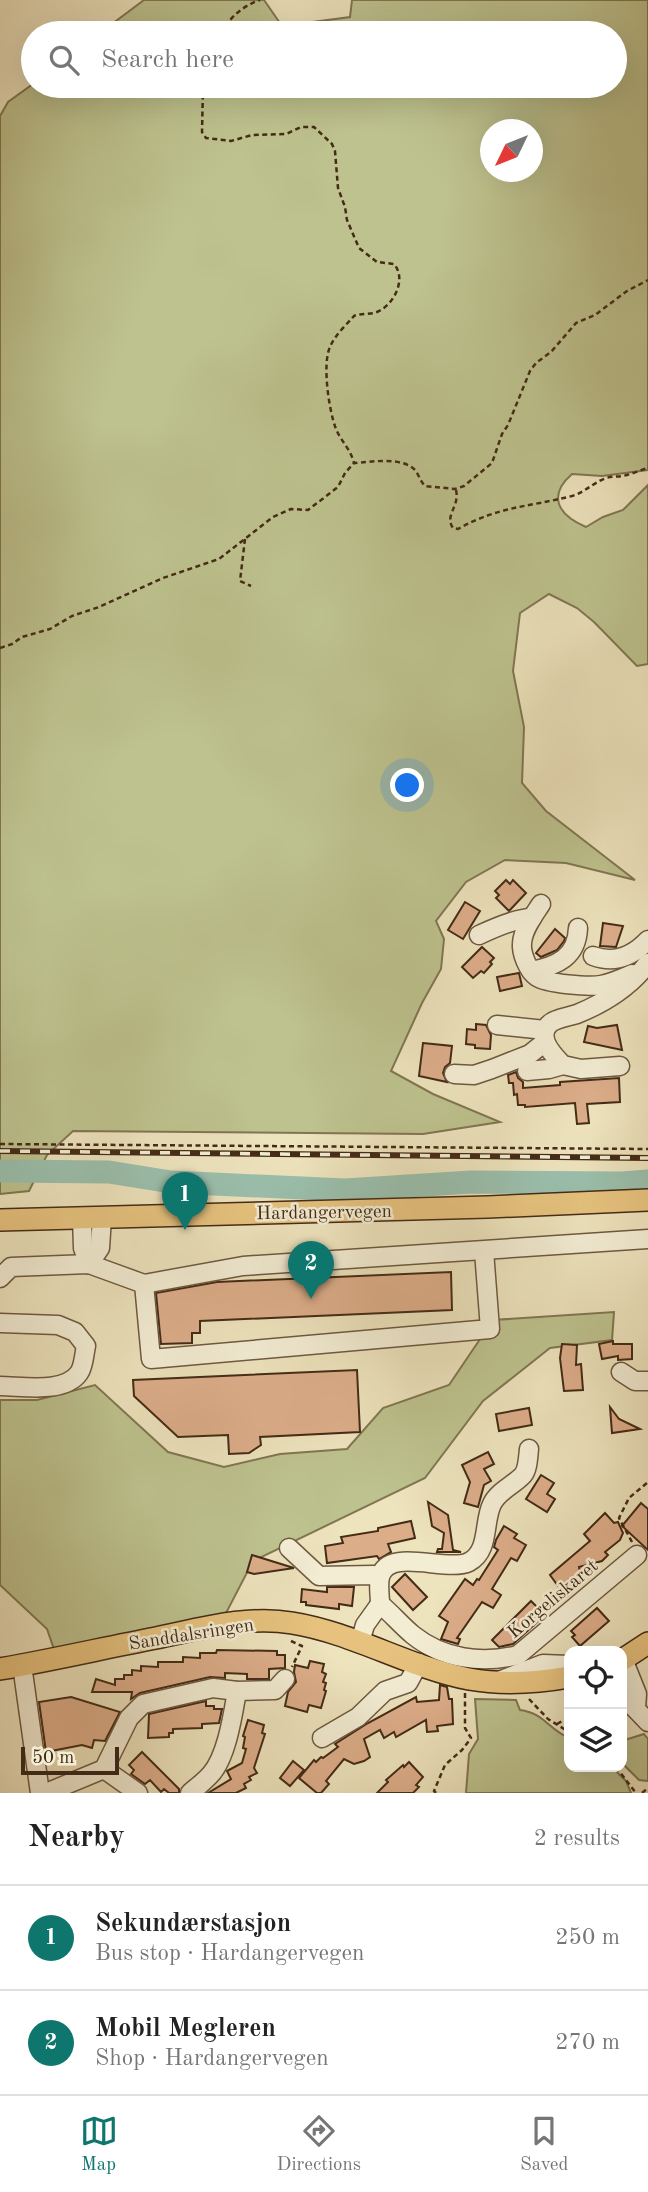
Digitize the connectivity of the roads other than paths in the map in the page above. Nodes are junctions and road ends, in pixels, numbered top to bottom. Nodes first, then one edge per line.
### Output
1 (578, 928) dead end
2 (479, 936) dead end
3 (648, 940) edge
4 (593, 956) dead end
5 (646, 965) edge
6 (531, 971) junction
7 (497, 1025) dead end
8 (545, 1036) junction
9 (563, 1065) junction
10 (620, 1066) dead end
11 (527, 1071) dead end
12 (454, 1074) dead end
13 (648, 1200) edge
14 (92, 1217) junction
15 (0, 1220) edge
16 (648, 1239) edge
17 (484, 1251) junction
18 (89, 1264) junction
19 (0, 1278) edge
20 (144, 1284) junction
21 (0, 1324) edge
22 (621, 1372) dead end
23 (648, 1381) edge
24 (0, 1386) edge
25 (529, 1449) dead end
26 (289, 1548) dead end
27 (638, 1555) road end
28 (379, 1578) junction
29 (380, 1604) junction
30 (360, 1642) junction
31 (648, 1643) edge
32 (627, 1656) edge
33 (419, 1663) junction
34 (22, 1665) junction
35 (564, 1665) edge
36 (0, 1670) edge
37 (627, 1671) edge
38 (564, 1678) edge
39 (285, 1679) road end
40 (494, 1683) junction
41 (237, 1691) junction
42 (629, 1708) edge
43 (648, 1721) edge
44 (322, 1738) dead end
45 (104, 1769) junction
46 (40, 1793) edge
47 (46, 1793) edge
48 (138, 1793) edge
49 (190, 1793) edge

1 - 6 street
2 - 6 street
3 - 4 street
5 - 6 street
5 - 8 street
7 - 8 street
8 - 9 street
8 - 12 street
9 - 10 street
9 - 11 street
13 - 14 main road, Hardangervegen
14 - 15 main road, Hardangervegen
14 - 18 street
16 - 17 street
17 - 20 street
17 - 20 street
18 - 19 street
18 - 20 street
21 - 24 street
22 - 23 street
25 - 28 street
26 - 28 street
27 - 29 street, Korgeliskaret
28 - 29 street
29 - 30 street
30 - 33 main road, Sanddalsringen
30 - 34 main road, Sanddalsringen
31 - 32 main road
33 - 40 main road, Sanddalsringen
33 - 44 street
34 - 36 main road, Sanddalsringen
34 - 46 street
35 - 40 street
37 - 42 street
38 - 40 main road, Sanddalsringen
39 - 41 street
41 - 45 street
41 - 49 street
42 - 43 street
45 - 47 street
45 - 48 street

